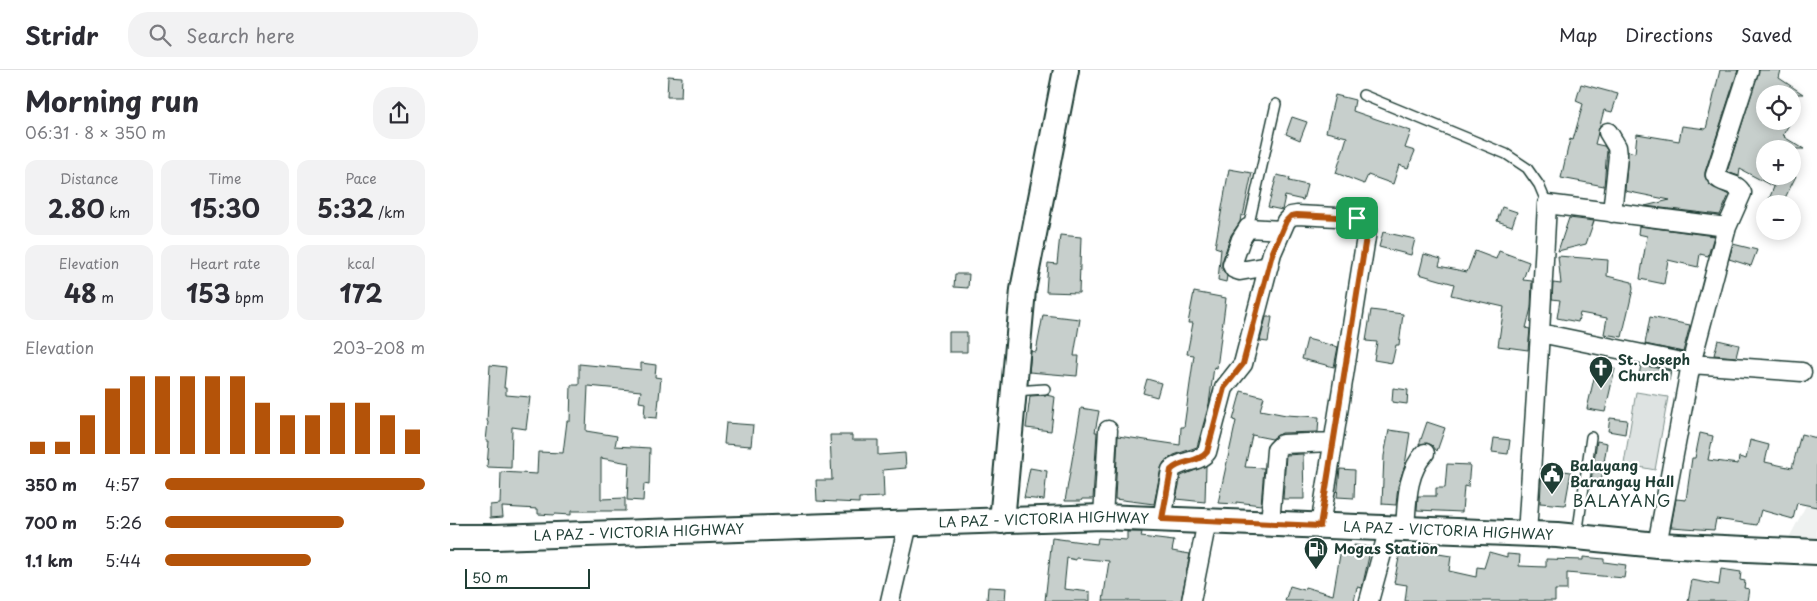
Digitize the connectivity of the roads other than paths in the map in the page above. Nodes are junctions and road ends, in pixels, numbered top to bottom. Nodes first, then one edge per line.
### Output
1 (1066, 70) edge
2 (1749, 70) edge
3 (1363, 95) dead end
4 (1276, 104) dead end
5 (1608, 132) dead end
6 (1547, 204) junction
7 (1612, 213) junction
8 (1727, 227) junction
9 (1248, 228) junction
10 (1282, 230) junction
11 (1269, 266) junction
12 (1540, 333) junction
13 (1691, 364) junction
14 (1802, 372) dead end
15 (1045, 389) dead end
16 (1014, 391) junction
17 (1108, 430) dead end
18 (1591, 437) dead end
19 (1333, 442) junction
20 (1425, 453) dead end
21 (1102, 517) junction
22 (1162, 519) junction
23 (1002, 520) junction
24 (1207, 521) junction
25 (908, 524) junction
26 (1270, 524) junction
27 (1320, 526) junction
28 (1397, 529) junction
29 (1527, 534) junction
30 (450, 537) edge
31 (1577, 537) junction
32 (1657, 545) junction
33 (1817, 552) edge
34 (890, 601) edge
35 (1191, 601) edge
36 (1369, 601) edge

1 - 16 main road
2 - 8 street
3 - 6 lane
4 - 9 lane
5 - 7 street
6 - 7 street
6 - 12 street
7 - 8 street
8 - 13 street
9 - 10 street
9 - 11 street
10 - 11 street
10 - 19 street
11 - 22 street
12 - 13 street
12 - 29 street
13 - 14 street
13 - 32 street
15 - 16 lane
16 - 23 main road
17 - 21 street
18 - 31 lane
19 - 26 street
19 - 27 street
20 - 28 street
21 - 22 main road, LA PAZ - VICTORIA HIGHWAY
21 - 23 main road, LA PAZ - VICTORIA HIGHWAY
22 - 24 main road, LA PAZ - VICTORIA HIGHWAY
23 - 25 main road, LA PAZ - VICTORIA HIGHWAY
24 - 26 main road, LA PAZ - VICTORIA HIGHWAY
24 - 35 street
25 - 30 main road, LA PAZ - VICTORIA HIGHWAY
25 - 34 street
26 - 27 main road, LA PAZ - VICTORIA HIGHWAY
27 - 28 main road, LA PAZ - VICTORIA HIGHWAY
28 - 29 main road, LA PAZ - VICTORIA HIGHWAY
28 - 36 street
29 - 31 main road, LA PAZ - VICTORIA HIGHWAY
31 - 32 main road, LA PAZ - VICTORIA HIGHWAY
32 - 33 main road, LA PAZ - VICTORIA HIGHWAY

